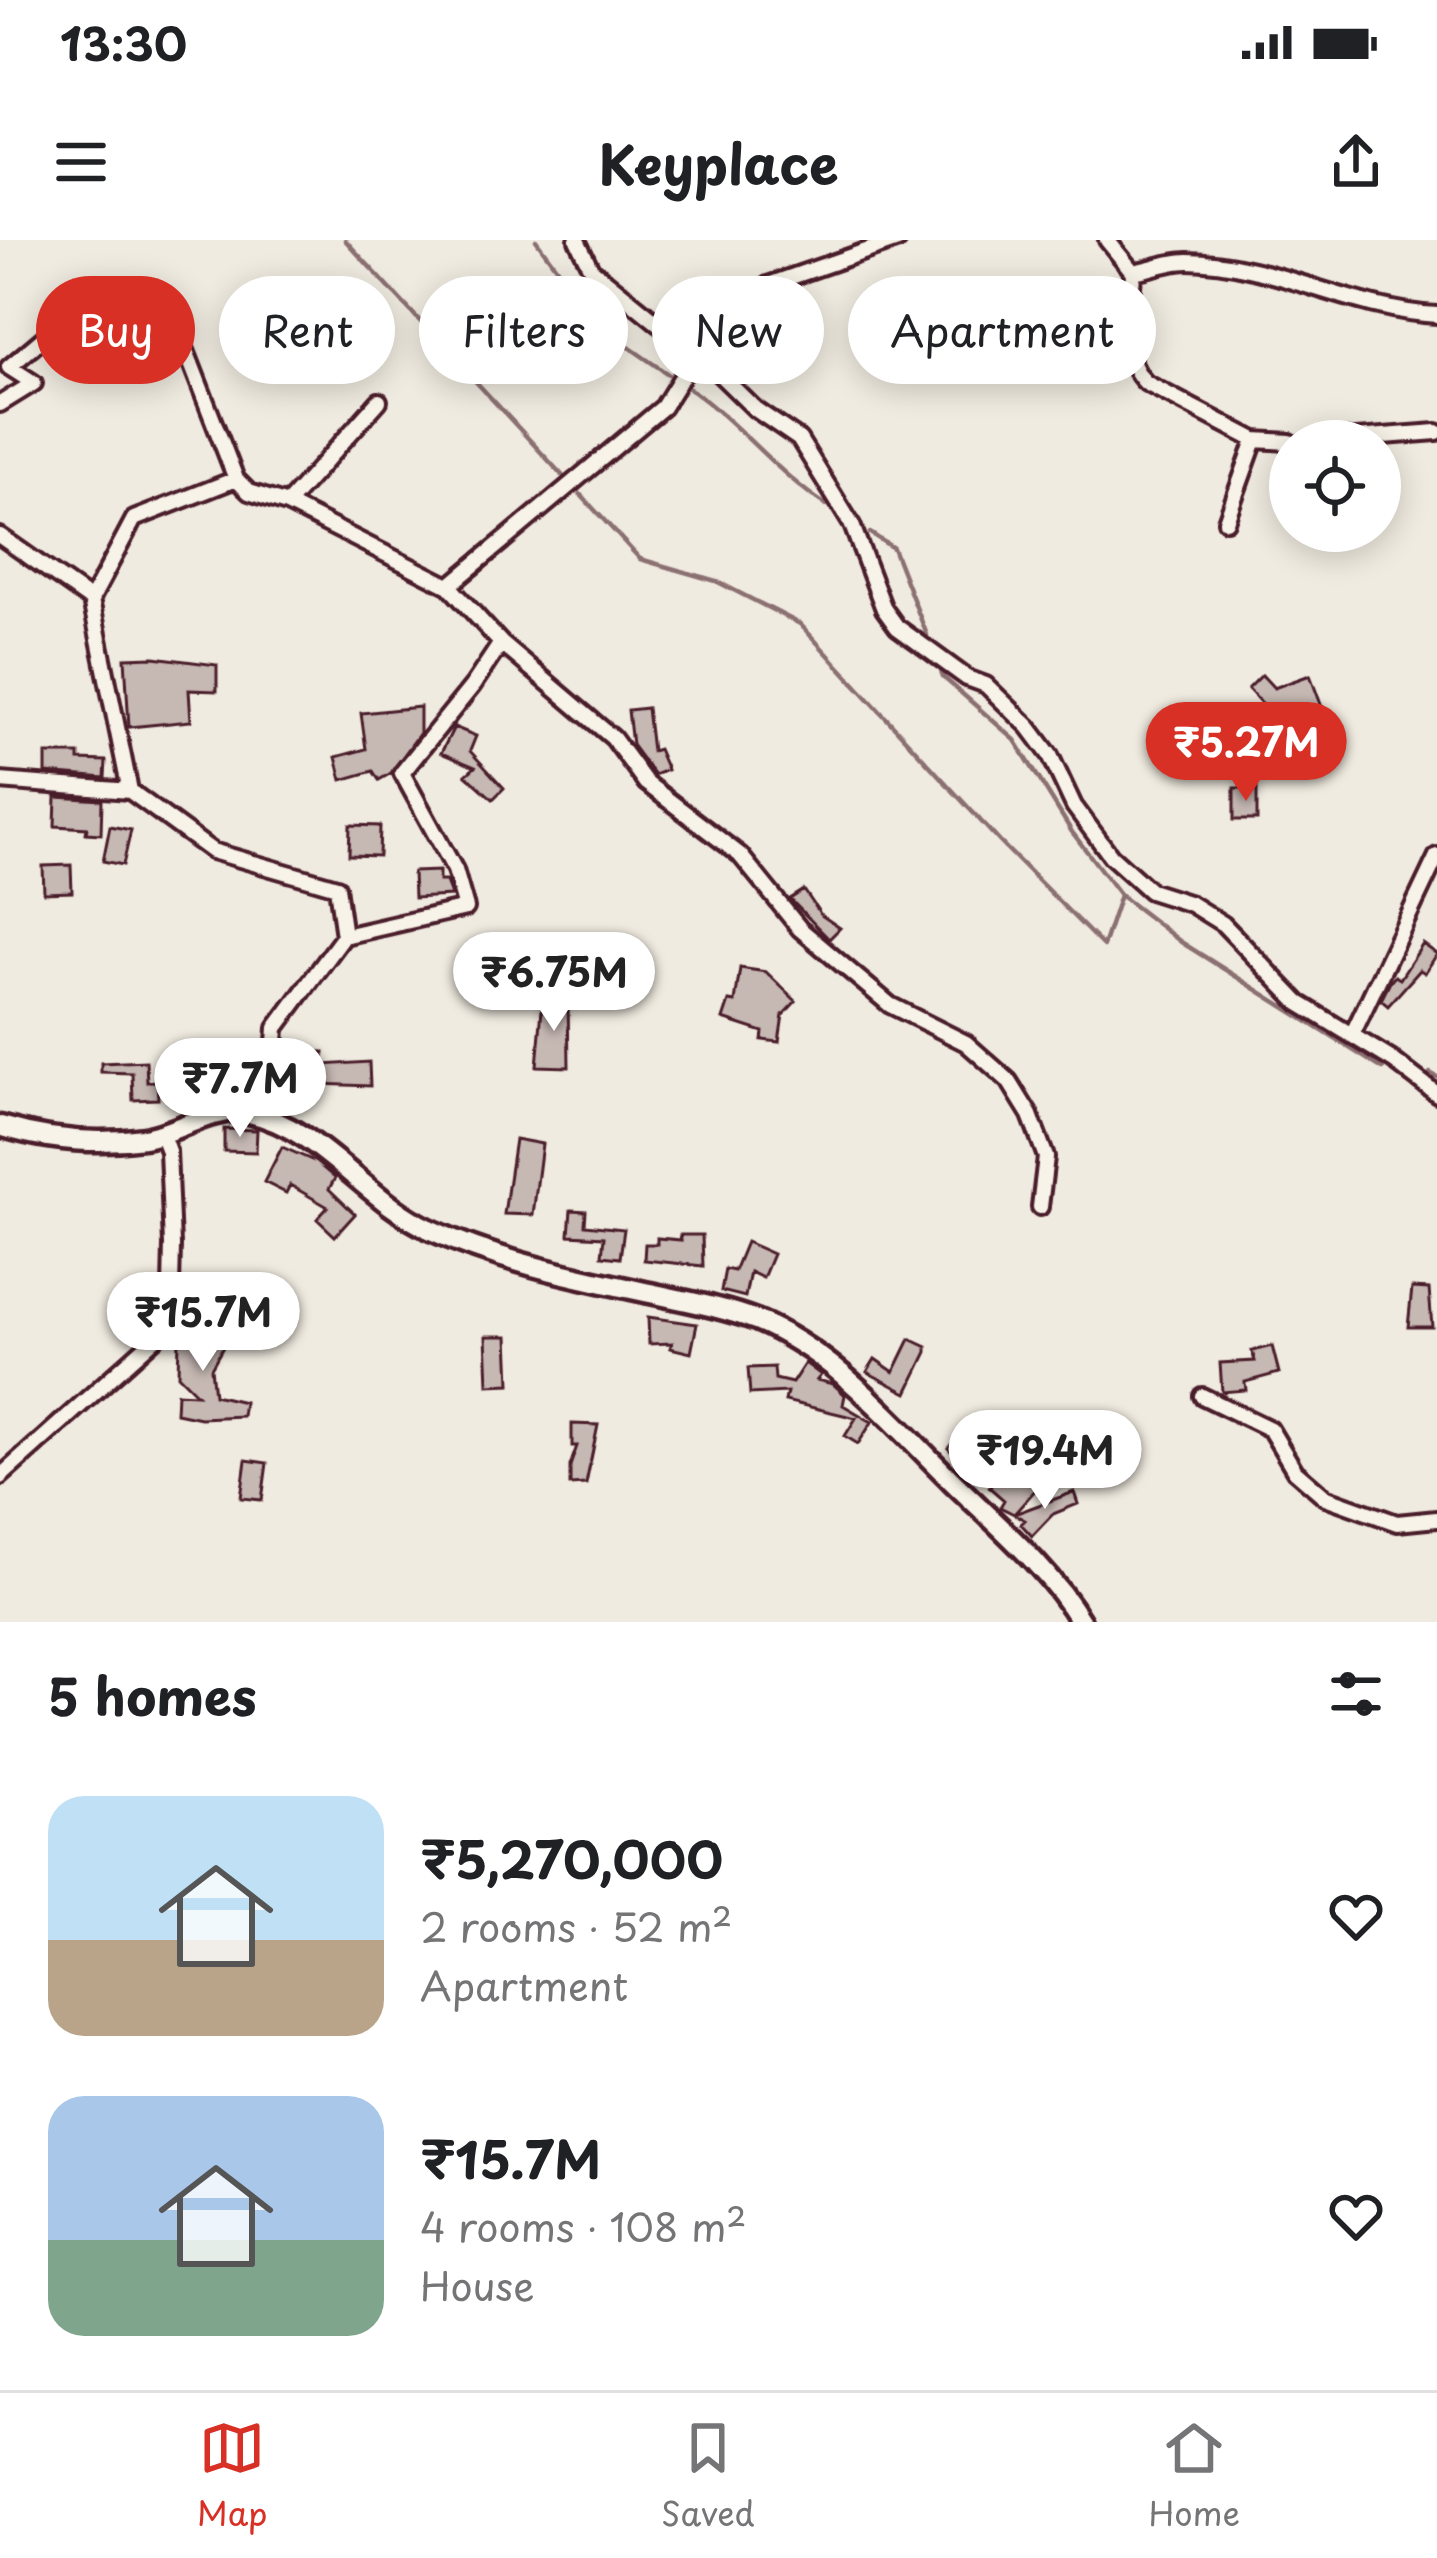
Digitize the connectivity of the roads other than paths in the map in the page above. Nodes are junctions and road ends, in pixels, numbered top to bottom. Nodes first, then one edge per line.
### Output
1 (577, 240) edge
2 (898, 240) edge
3 (1107, 240) edge
4 (1132, 272) junction
5 (794, 276) edge
6 (1437, 315) edge
7 (652, 318) edge
8 (4, 366) edge
9 (677, 384) edge
10 (731, 384) edge
11 (379, 401) dead end
12 (0, 404) edge
13 (1437, 432) edge
14 (1401, 435) edge
15 (1255, 440) junction
16 (1269, 441) edge
17 (236, 479) junction
18 (286, 504) junction
19 (1226, 521) dead end
20 (0, 536) edge
21 (449, 586) junction
22 (91, 599) junction
23 (500, 643) junction
24 (0, 782) edge
25 (130, 791) junction
26 (1437, 856) edge
27 (344, 936) junction
28 (1352, 1035) junction
29 (1437, 1094) edge
30 (270, 1118) junction
31 (0, 1126) edge
32 (160, 1133) junction
33 (1040, 1207) dead end
34 (1202, 1396) dead end
35 (0, 1477) edge
36 (1437, 1519) edge
37 (1081, 1622) edge

1 - 7 street
2 - 5 street
3 - 4 street
4 - 6 street
4 - 15 street
8 - 12 street
8 - 17 street
9 - 21 street
10 - 28 street
11 - 18 street
13 - 14 street
15 - 16 street
15 - 19 street
17 - 18 street
17 - 22 street
18 - 21 street
20 - 22 street
21 - 23 street
22 - 25 street
23 - 27 street
23 - 33 street
24 - 25 street
25 - 27 street
26 - 28 street
27 - 30 street
28 - 29 street
30 - 32 main road
30 - 37 main road
31 - 32 main road
32 - 35 street
34 - 36 street

